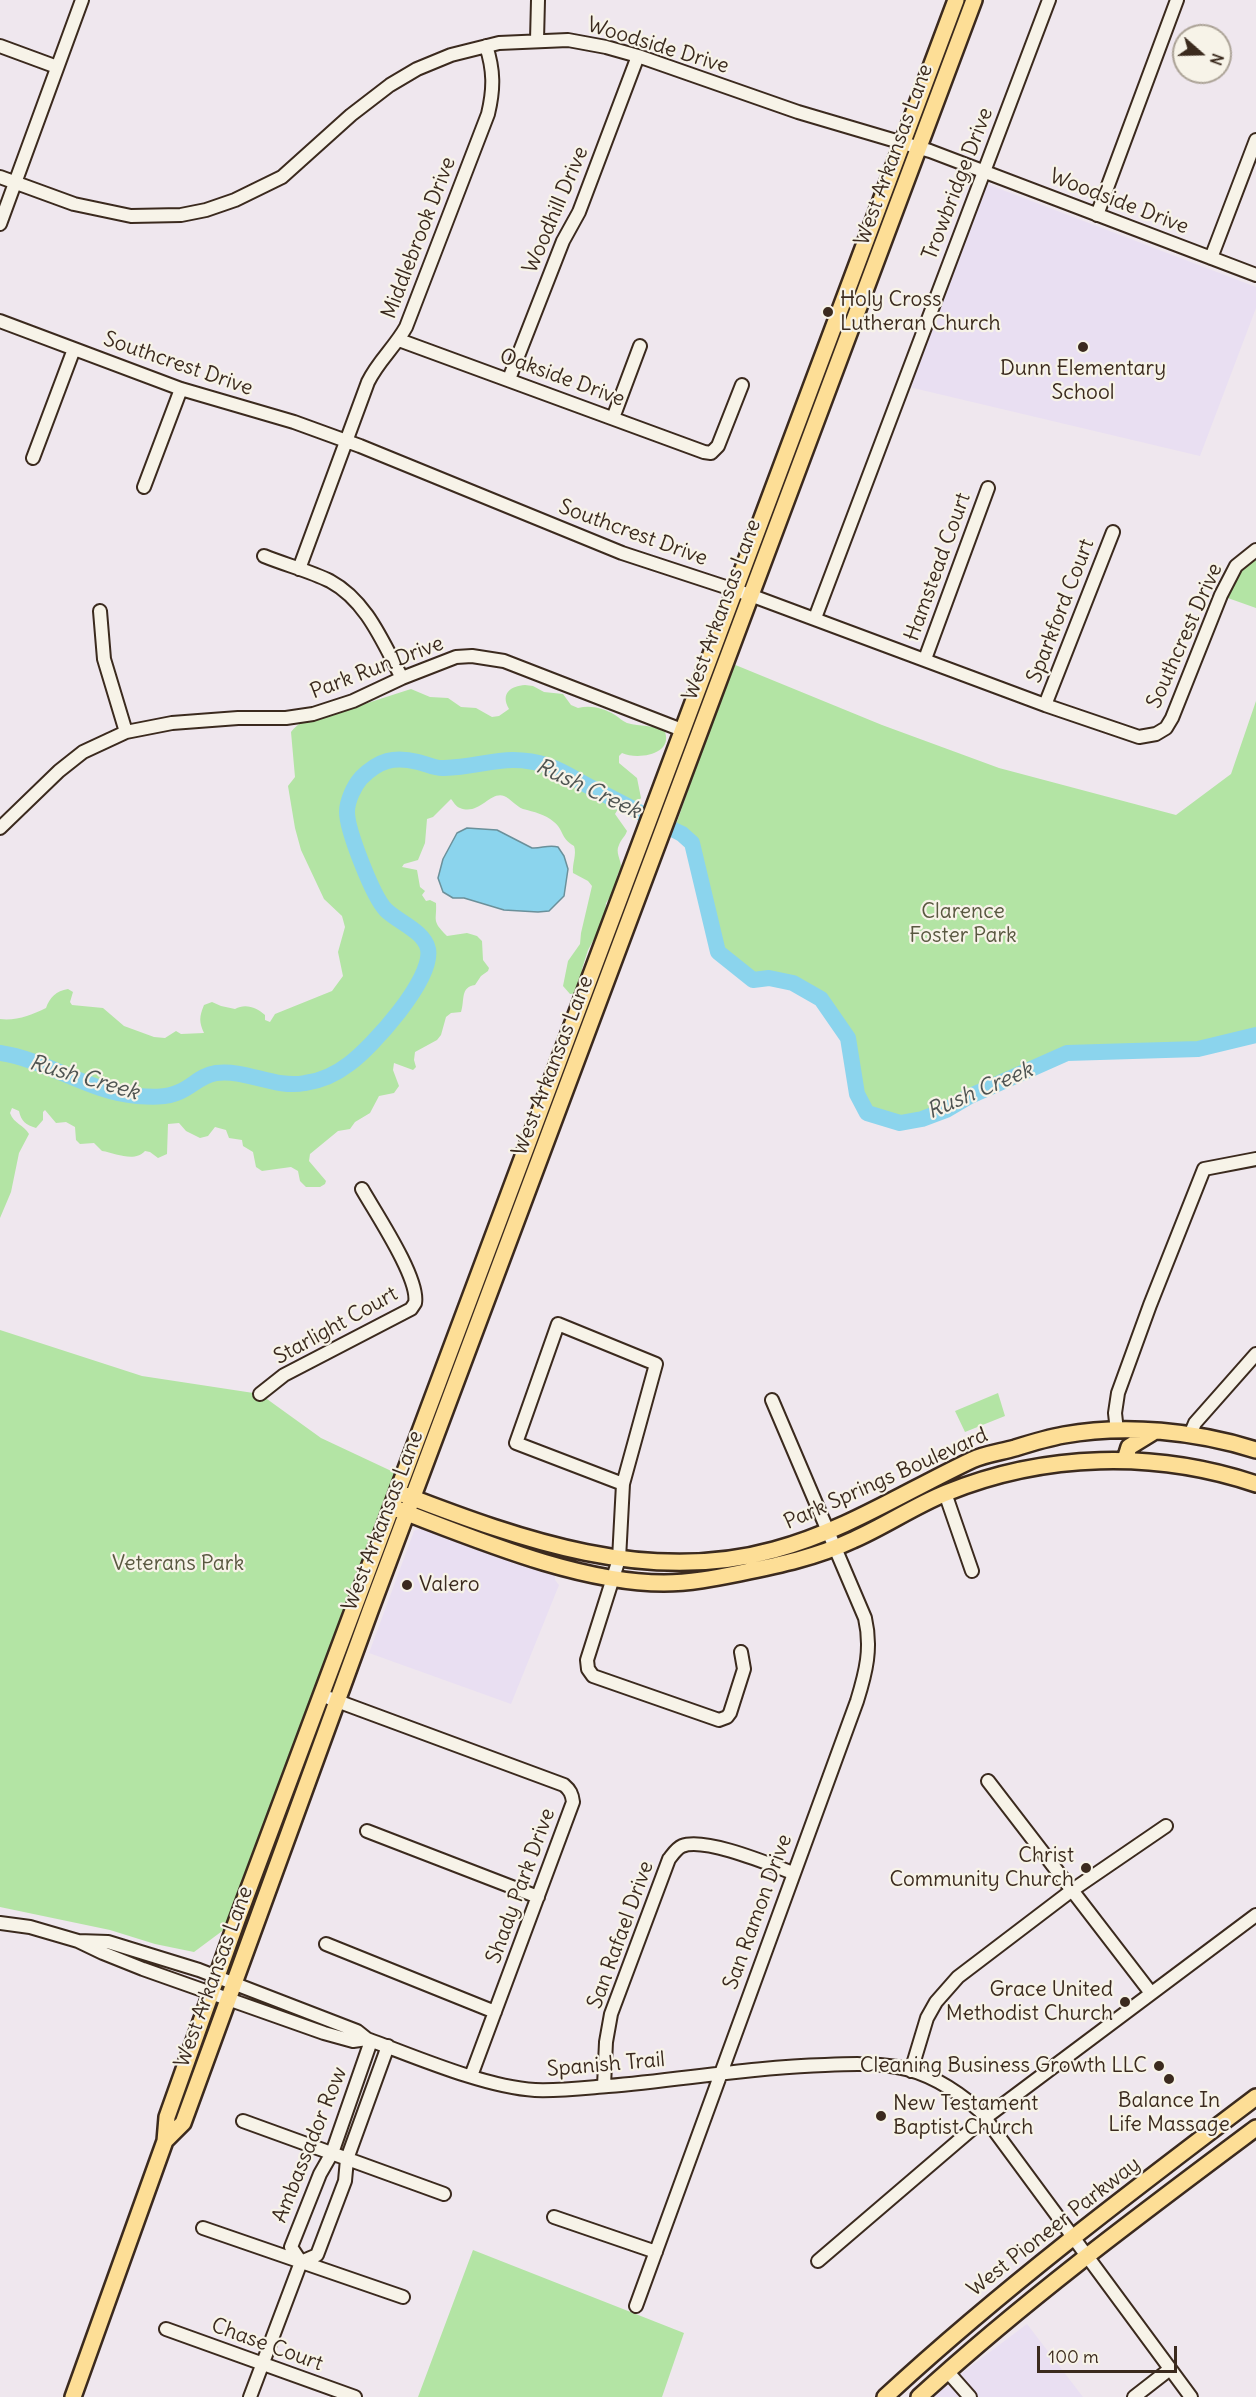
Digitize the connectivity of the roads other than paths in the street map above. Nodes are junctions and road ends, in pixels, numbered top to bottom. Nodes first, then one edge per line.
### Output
1 (538, 0) edge
2 (956, 0) edge
3 (974, 0) edge
4 (1049, 0) edge
5 (1177, 0) edge
6 (81, 5) edge
7 (537, 40) junction
8 (0, 46) edge
9 (486, 46) junction
10 (638, 56) junction
11 (57, 66) junction
12 (1256, 140) edge
13 (903, 144) junction
14 (919, 148) junction
15 (984, 172) junction
16 (0, 177) edge
17 (15, 182) junction
18 (1097, 215) junction
19 (0, 224) edge
20 (1211, 258) junction
21 (1256, 275) edge
22 (0, 321) edge
23 (399, 340) junction
24 (640, 346) dead end
25 (74, 350) junction
26 (509, 379) junction
27 (742, 385) dead end
28 (181, 389) junction
29 (613, 418) junction
30 (346, 441) junction
31 (33, 458) dead end
32 (144, 487) dead end
33 (988, 488) dead end
34 (1113, 532) dead end
35 (1256, 550) edge
36 (264, 556) dead end
37 (299, 569) junction
38 (735, 590) junction
39 (750, 595) junction
40 (100, 611) dead end
41 (815, 618) junction
42 (925, 659) junction
43 (402, 678) junction
44 (1045, 705) junction
45 (682, 730) junction
46 (126, 732) junction
47 (0, 828) edge
48 (1256, 1159) edge
49 (362, 1189) dead end
50 (1256, 1354) edge
51 (260, 1394) dead end
52 (772, 1400) dead end
53 (1117, 1431) junction
54 (1155, 1431) junction
55 (1190, 1435) junction
56 (1256, 1450) edge
57 (1125, 1460) junction
58 (623, 1484) junction
59 (1256, 1484) edge
60 (397, 1492) junction
61 (945, 1493) junction
62 (414, 1498) junction
63 (390, 1507) junction
64 (408, 1514) junction
65 (828, 1530) junction
66 (835, 1547) junction
67 (619, 1559) junction
68 (972, 1571) dead end
69 (613, 1578) junction
70 (741, 1652) dead end
71 (322, 1696) junction
72 (338, 1701) junction
73 (988, 1781) dead end
74 (1166, 1826) dead end
75 (367, 1830) dead end
76 (793, 1873) junction
77 (1071, 1891) junction
78 (538, 1897) junction
79 (1256, 1915) edge
80 (0, 1923) edge
81 (78, 1941) junction
82 (326, 1944) dead end
83 (217, 1977) junction
84 (235, 1983) junction
85 (211, 1993) junction
86 (1151, 1993) junction
87 (228, 1999) junction
88 (495, 2012) junction
89 (369, 2040) junction
90 (388, 2046) junction
91 (911, 2071) junction
92 (720, 2074) junction
93 (471, 2076) junction
94 (604, 2086) junction
95 (1256, 2097) edge
96 (985, 2118) junction
97 (243, 2121) dead end
98 (1256, 2128) edge
99 (165, 2141) junction
100 (333, 2153) junction
101 (347, 2159) junction
102 (444, 2194) dead end
103 (554, 2217) dead end
104 (203, 2228) dead end
105 (1073, 2238) junction
106 (656, 2252) junction
107 (1087, 2257) junction
108 (818, 2260) dead end
109 (301, 2262) junction
110 (403, 2297) dead end
111 (636, 2306) dead end
112 (166, 2329) dead end
113 (262, 2363) junction
114 (1170, 2369) junction
115 (947, 2371) junction
116 (73, 2397) edge
117 (250, 2397) edge
118 (355, 2397) edge
119 (885, 2397) edge
120 (919, 2397) edge
121 (970, 2397) edge
122 (1134, 2397) edge
123 (1191, 2397) edge

1 - 7 street
2 - 13 main road, West Arkansas Lane
3 - 14 main road, West Arkansas Lane
4 - 15 street, Trowbridge Drive
5 - 18 street
6 - 11 street
7 - 9 street, Woodside Drive
7 - 10 street, Woodside Drive
8 - 11 street
9 - 17 street, Woodside Drive
9 - 23 street, Middlebrook Drive
10 - 13 street, Woodside Drive
10 - 26 street, Woodhill Drive
11 - 17 street
12 - 20 street
13 - 14 street, Woodside Drive
13 - 38 main road, West Arkansas Lane
14 - 15 street, Woodside Drive
14 - 39 main road, West Arkansas Lane
15 - 18 street, Woodside Drive
15 - 41 street, Trowbridge Drive
16 - 17 street, Woodside Drive
17 - 19 street
18 - 20 street, Woodside Drive
20 - 21 street, Woodside Drive
22 - 25 street, Southcrest Drive
23 - 26 street, Oakside Drive
23 - 30 street, Middlebrook Drive
24 - 29 street
25 - 28 street, Southcrest Drive
25 - 31 street
26 - 29 street, Oakside Drive
27 - 29 street, Oakside Drive
28 - 30 street, Southcrest Drive
28 - 32 street
30 - 37 street, Middlebrook Drive
30 - 38 street, Southcrest Drive
33 - 42 street, Hamstead Court
34 - 44 street, Sparkford Court
35 - 44 street, Southcrest Drive
36 - 37 street
37 - 43 street
38 - 39 street, Southcrest Drive
38 - 45 main road, West Arkansas Lane
39 - 41 street, Southcrest Drive
39 - 62 main road, West Arkansas Lane
40 - 46 street
41 - 42 street, Southcrest Drive
42 - 44 street, Southcrest Drive
43 - 45 street, Park Run Drive
43 - 46 street, Park Run Drive
45 - 60 main road, West Arkansas Lane
46 - 47 street, Park Run Drive
48 - 53 street
49 - 51 street, Starlight Court
50 - 55 street
52 - 65 street, San Ramon Drive
53 - 54 main road, Park Springs Boulevard
53 - 65 main road, Park Springs Boulevard
54 - 55 main road, Park Springs Boulevard
54 - 57 main road
55 - 56 main road, Park Springs Boulevard
57 - 59 main road, Park Springs Boulevard
57 - 61 main road, Park Springs Boulevard
58 - 58 street
58 - 67 street
60 - 62 main road, Park Springs Boulevard
60 - 63 main road, West Arkansas Lane
61 - 66 main road, Park Springs Boulevard
61 - 68 street
62 - 64 main road, West Arkansas Lane
62 - 67 main road, Park Springs Boulevard
63 - 64 main road, Park Springs Boulevard
63 - 71 main road, West Arkansas Lane
64 - 69 main road, Park Springs Boulevard
64 - 72 main road, West Arkansas Lane
65 - 66 street, San Ramon Drive
65 - 67 main road, Park Springs Boulevard
66 - 69 main road, Park Springs Boulevard
66 - 76 street, San Ramon Drive
67 - 69 street
69 - 70 street
71 - 72 street, Shady Park Drive
71 - 83 main road, West Arkansas Lane
72 - 78 street, Shady Park Drive
72 - 84 main road, West Arkansas Lane
73 - 77 street
74 - 77 street
75 - 78 street
76 - 92 street, San Ramon Drive
76 - 94 street, San Rafael Drive
77 - 86 street
77 - 91 street
78 - 88 street, Shady Park Drive
79 - 86 street
80 - 81 street, Spanish Trail
81 - 83 street, Spanish Trail
81 - 85 street, Spanish Trail
82 - 88 street
83 - 84 street, Spanish Trail
83 - 85 main road, West Arkansas Lane
84 - 87 main road, West Arkansas Lane
84 - 89 street, Spanish Trail
85 - 87 street, Spanish Trail
85 - 99 main road, West Arkansas Lane
86 - 96 street
87 - 89 street, Spanish Trail
87 - 99 main road, West Arkansas Lane
88 - 93 street, Shady Park Drive
89 - 90 street, Spanish Trail
89 - 100 street, Ambassador Row
90 - 93 street, Spanish Trail
90 - 101 street, Ambassador Row
91 - 92 street, Spanish Trail
91 - 96 street, Spanish Trail
92 - 94 street, Spanish Trail
92 - 106 street, San Ramon Drive
93 - 94 street, Spanish Trail
95 - 105 main road, West Pioneer Parkway
96 - 105 street, Spanish Trail
96 - 108 street
97 - 100 street
98 - 107 main road, West Pioneer Parkway
99 - 116 main road, West Arkansas Lane
100 - 101 street
100 - 109 street, Ambassador Row
101 - 102 street
101 - 109 street, Ambassador Row
103 - 106 street
104 - 109 street
105 - 107 street, Spanish Trail
105 - 119 main road, West Pioneer Parkway
106 - 111 street, San Ramon Drive
107 - 114 street, Spanish Trail
107 - 115 main road, West Pioneer Parkway
109 - 110 street
109 - 113 street, Ambassador Row
112 - 113 street, Chase Court
113 - 117 street, Ambassador Row
113 - 118 street, Chase Court
114 - 122 street
114 - 123 street, Spanish Trail
115 - 120 main road, West Pioneer Parkway
115 - 121 street

